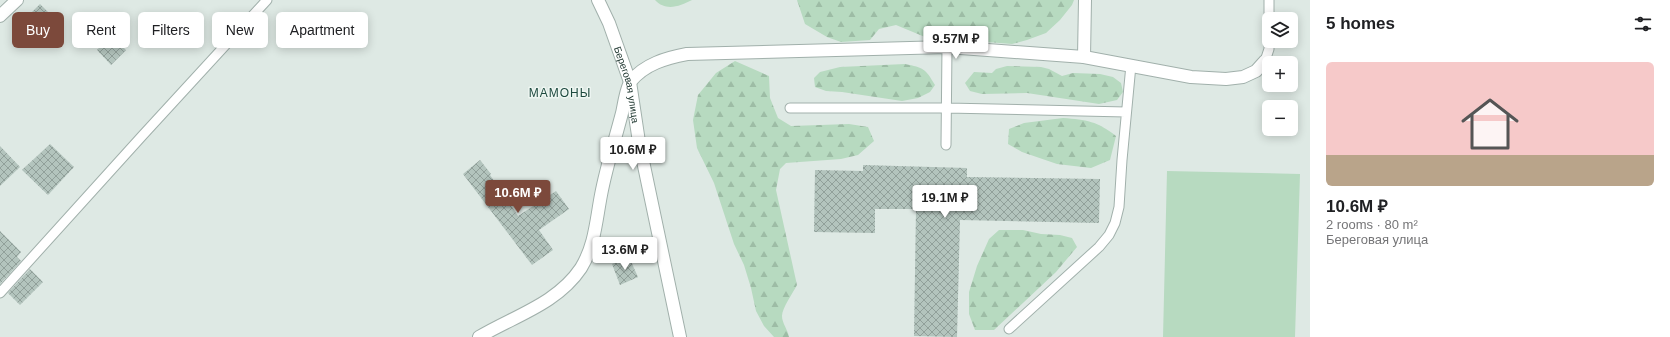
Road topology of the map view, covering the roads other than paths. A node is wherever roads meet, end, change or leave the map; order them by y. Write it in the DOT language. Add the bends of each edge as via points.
graph roads {
  1 [pos="17,0"];
  2 [pos="267,0"];
  3 [pos="598,0"];
  4 [pos="1085,0"];
  5 [pos="1269,0"];
  6 [pos="1269,12"];
  7 [pos="0,16"];
  8 [pos="947,48"];
  9 [pos="1084,58"];
  10 [pos="1262,64"];
  11 [pos="1131,65"];
  12 [pos="630,82"];
  13 [pos="790,108"];
  14 [pos="947,108"];
  15 [pos="1126,112"];
  16 [pos="946,145"];
  17 [pos="0,293"];
  18 [pos="1009,329"];
  19 [pos="479,337"];
  20 [pos="680,337"];
  1 -- 7 [label="street"];
  2 -- 17 [label="lane"];
  3 -- 12 [label="street, Береговая улица"];
  4 -- 9 [label="street"];
  5 -- 6 [label="lane"];
  8 -- 9 [label="street"];
  8 -- 12 [label="street" via="687,54 655,62"];
  8 -- 14 [label="lane"];
  9 -- 11 [label="street"];
  10 -- 11 [label="street" via="1256,71 1243,77 1226,79 1191,77"];
  11 -- 15 [label="lane"];
  12 -- 19 [label="street" via="606,171 592,245 580,268 554,296 518,318"];
  12 -- 20 [label="street, Береговая улица" via="639,142"];
  13 -- 14 [label="lane"];
  14 -- 15 [label="lane"];
  14 -- 16 [label="lane"];
  15 -- 18 [label="lane" via="1119,207 1109,235 1099,248"];
}
